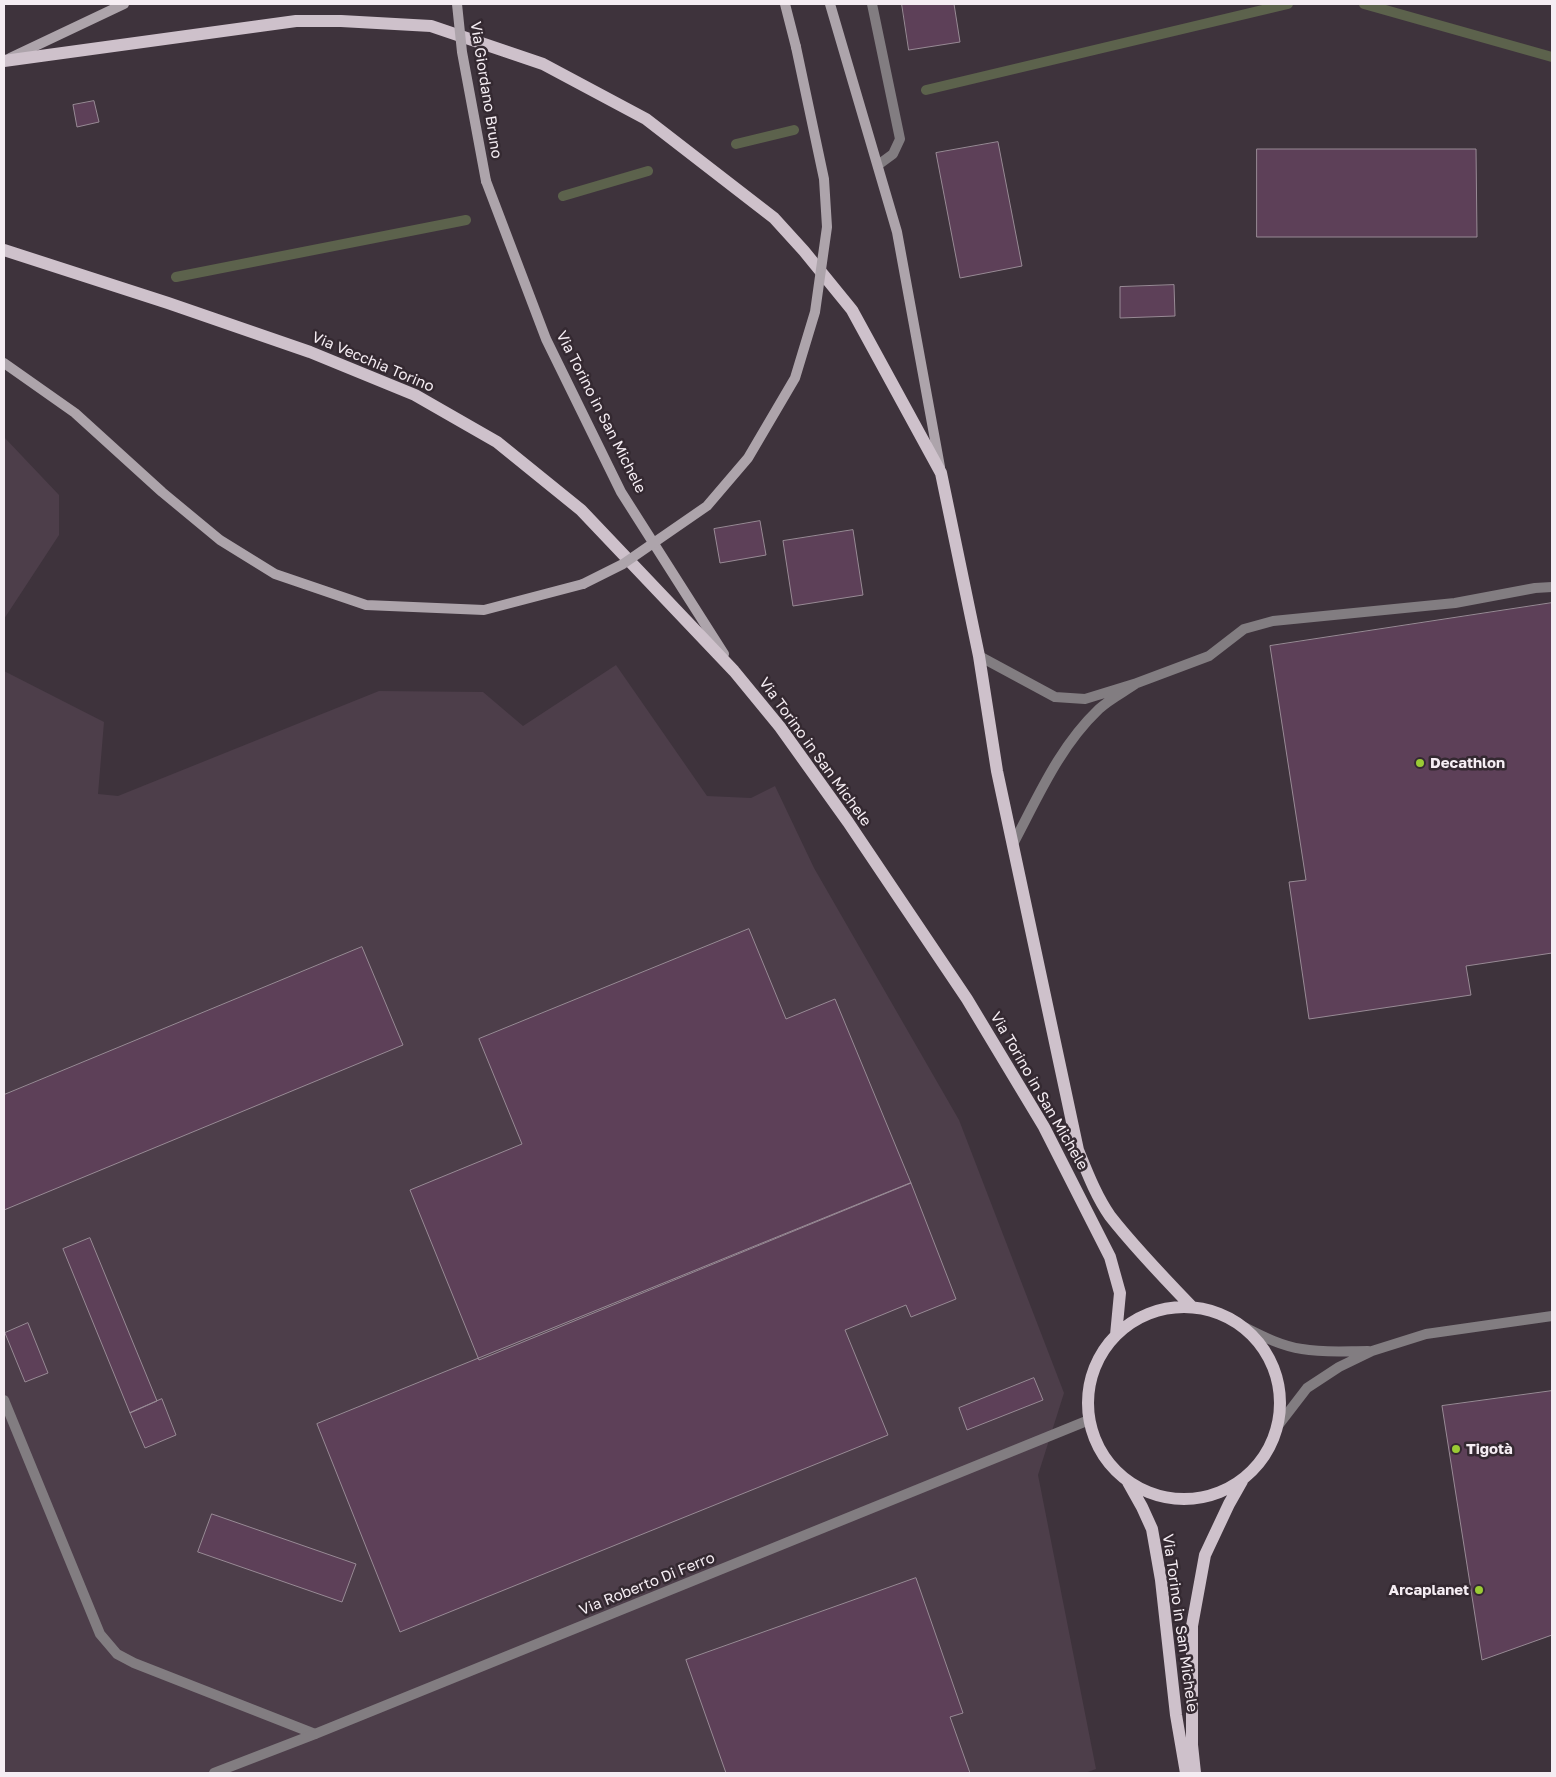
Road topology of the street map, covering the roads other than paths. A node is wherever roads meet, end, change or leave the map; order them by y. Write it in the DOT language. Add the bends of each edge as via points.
graph roads {
  1 [pos="124,4"];
  2 [pos="458,4"];
  3 [pos="785,4"];
  4 [pos="830,4"];
  5 [pos="872,4"];
  6 [pos="4,61"];
  7 [pos="878,165"];
  8 [pos="486,181"];
  9 [pos="4,250"];
  10 [pos="4,363"];
  11 [pos="941,473"];
  12 [pos="1552,587"];
  13 [pos="979,656"];
  14 [pos="734,671"];
  15 [pos="1137,683"];
  16 [pos="1013,844"];
  17 [pos="1192,1307"];
  18 [pos="1552,1316"];
  19 [pos="1240,1326"];
  20 [pos="1116,1335"];
  21 [pos="1372,1350"];
  22 [pos="4,1400"];
  23 [pos="1089,1420"];
  24 [pos="1277,1427"];
  25 [pos="1243,1479"];
  26 [pos="1128,1482"];
  27 [pos="315,1734"];
  28 [pos="214,1773"];
  29 [pos="1186,1773"];
  30 [pos="1195,1773"];
  1 -- 6 [label="main road"];
  2 -- 8 [label="main road, Via Giordano Bruno, bridge" via="462,52"];
  3 -- 10 [label="main road, bridge" via="824,179 827,227 815,312 795,378 748,458 707,506 622,564 583,584 484,610 366,605 275,574 220,540 75,413"];
  4 -- 7 [label="main road"];
  5 -- 7 [label="street" via="900,139 893,154"];
  6 -- 11 [label="main road" via="296,22 341,21 431,26 543,64 646,119 774,218 852,310"];
  7 -- 11 [label="main road, Via Torino in San Michele" via="897,232"];
  8 -- 14 [label="main road, Via Torino in San Michele" via="546,339 621,492"];
  9 -- 14 [label="main road, Via Vecchia Torino" via="310,352 415,395 497,442 581,510"];
  11 -- 13 [label="main road, Via Torino in San Michele"];
  12 -- 15 [label="street" via="1455,603 1273,621 1244,629 1209,656"];
  13 -- 15 [label="street" via="1055,697 1085,699"];
  13 -- 16 [label="main road, Via Torino in San Michele" via="997,771"];
  14 -- 20 [label="main road, Via Torino in San Michele" via="780,727 854,830 967,999 1044,1127 1110,1257 1120,1293"];
  15 -- 16 [label="street" via="1100,708 1074,735"];
  16 -- 17 [label="main road, Via Torino in San Michele" via="1078,1150 1110,1214"];
  17 -- 19 [label="main road, Via Torino in San Michele" via="1218,1313"];
  17 -- 20 [label="main road, Via Torino in San Michele" via="1165,1309 1138,1318"];
  18 -- 21 [label="street" via="1426,1334"];
  19 -- 21 [label="street" via="1301,1349 1335,1352"];
  19 -- 24 [label="main road, Via Torino in San Michele" via="1261,1345 1274,1371 1280,1399"];
  20 -- 23 [label="main road, Via Torino in San Michele" via="1092,1374"];
  21 -- 24 [label="street" via="1306,1388"];
  22 -- 27 [label="street" via="100,1634 117,1654"];
  23 -- 26 [label="main road, Via Torino in San Michele" via="1097,1444 1110,1465"];
  23 -- 27 [label="street, Via Roberto Di Ferro"];
  24 -- 25 [label="main road, Via Torino in San Michele" via="1264,1456"];
  25 -- 26 [label="main road, Via Torino in San Michele" via="1216,1494 1186,1500 1156,1495"];
  25 -- 30 [label="main road, Via Torino in San Michele" via="1205,1555 1192,1626"];
  26 -- 29 [label="main road, Via Torino in San Michele" via="1152,1529"];
  27 -- 28 [label="street, Via Roberto Di Ferro"];
}
